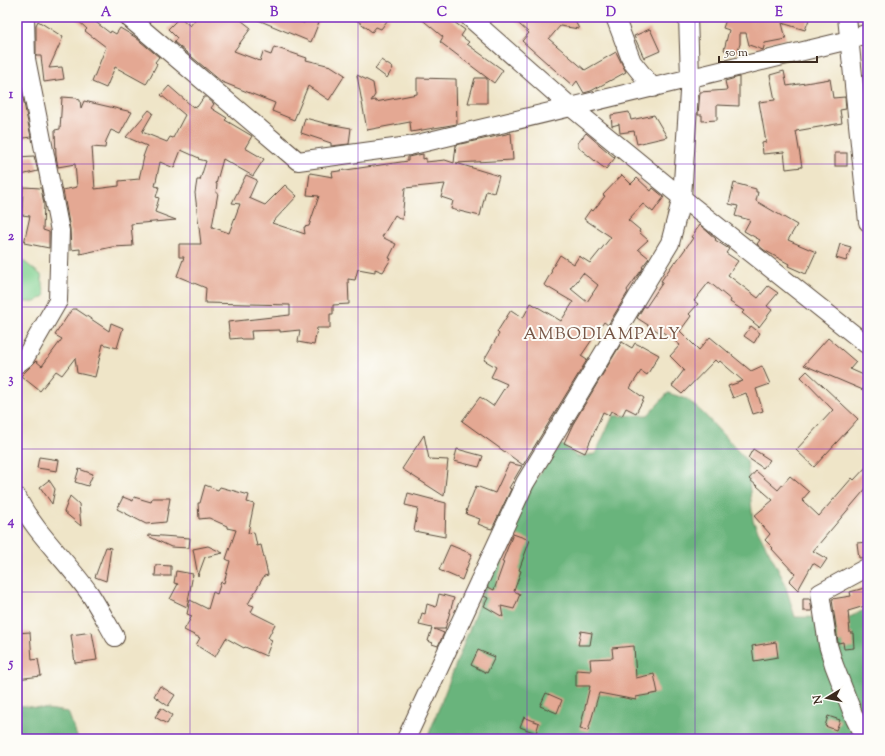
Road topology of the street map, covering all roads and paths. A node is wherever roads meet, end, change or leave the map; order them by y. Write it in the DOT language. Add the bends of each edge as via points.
graph roads {
  1 [pos="25,17"];
  2 [pos="128,17"];
  3 [pos="468,17"];
  4 [pos="614,17"];
  5 [pos="688,17"];
  6 [pos="847,17"];
  7 [pos="868,33"];
  8 [pos="849,40"];
  9 [pos="690,77"];
  10 [pos="653,88"];
  11 [pos="571,106"];
  12 [pos="682,197"];
  13 [pos="868,222"];
  14 [pos="867,345"];
  15 [pos="17,364"];
  16 [pos="17,496"];
  17 [pos="868,567"];
  18 [pos="115,636"];
  19 [pos="406,739"];
  20 [pos="865,739"];
  1 -- 15 [label="street" via="26,59 60,231 59,286 58,302 24,358"];
  2 -- 11 [label="street" via="298,161 409,146"];
  3 -- 11 [label="street"];
  4 -- 10 [label="street" via="632,62"];
  5 -- 9 [label="street"];
  6 -- 8 [label="street"];
  7 -- 8 [label="street"];
  8 -- 9 [label="street"];
  8 -- 13 [label="street"];
  9 -- 10 [label="street"];
  9 -- 12 [label="street"];
  10 -- 11 [label="street"];
  11 -- 12 [label="street"];
  12 -- 14 [label="street"];
  12 -- 19 [label="street" via="670,243 526,483"];
  16 -- 18 [label="street" via="51,546 90,594"];
  17 -- 20 [label="street" via="820,593 830,652"];
}
